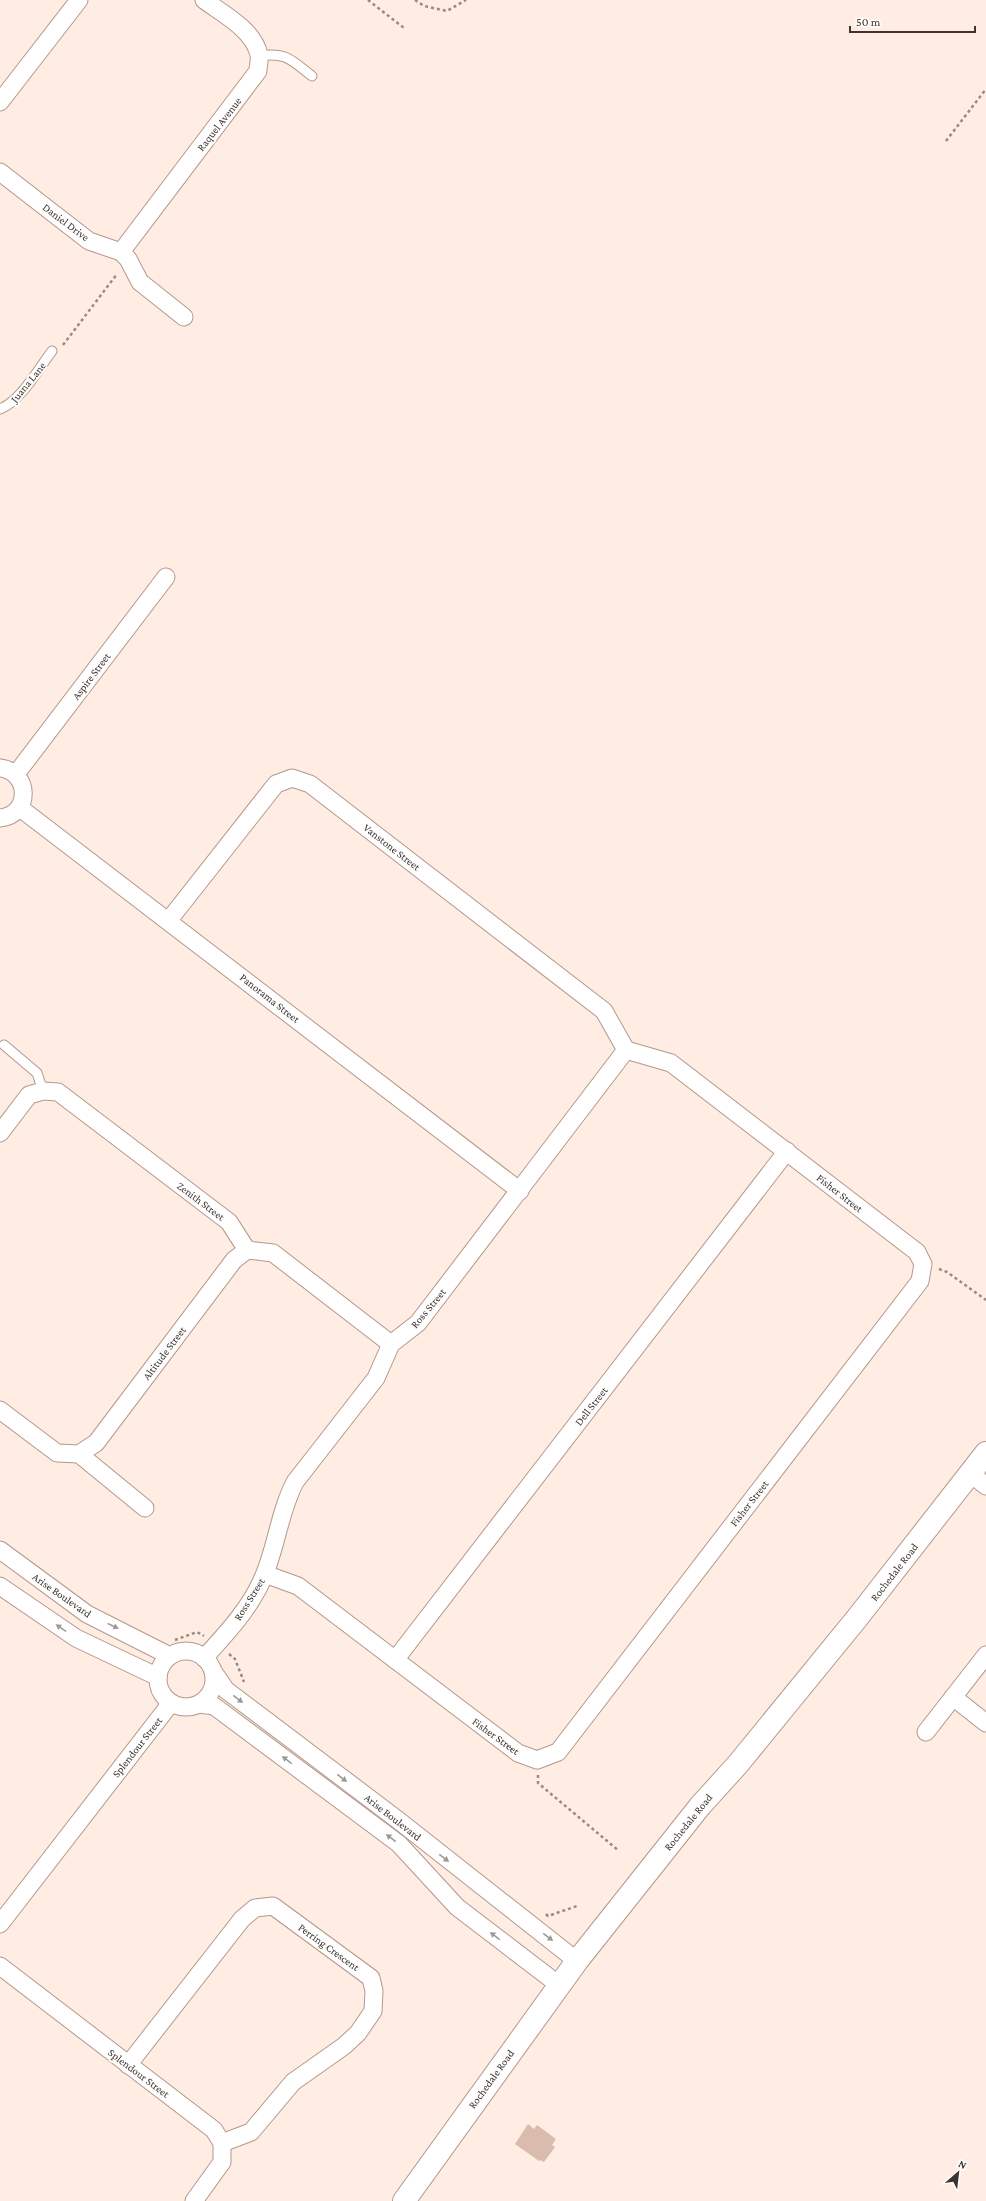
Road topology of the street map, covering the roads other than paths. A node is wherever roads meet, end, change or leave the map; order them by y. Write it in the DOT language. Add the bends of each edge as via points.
graph roads {
  1 [pos="79,0"];
  2 [pos="204,0"];
  3 [pos="259,56"];
  4 [pos="312,76"];
  5 [pos="0,102"];
  6 [pos="0,172"];
  7 [pos="124,255"];
  8 [pos="184,317"];
  9 [pos="52,351"];
  10 [pos="0,409"];
  11 [pos="166,577"];
  12 [pos="8,771"];
  13 [pos="20,808"];
  14 [pos="0,818"];
  15 [pos="169,920"];
  16 [pos="4,1045"];
  17 [pos="626,1050"];
  18 [pos="43,1091"];
  19 [pos="0,1133"];
  20 [pos="787,1151"];
  21 [pos="520,1191"];
  22 [pos="247,1250"];
  23 [pos="391,1344"];
  24 [pos="0,1410"];
  25 [pos="986,1453"];
  26 [pos="79,1454"];
  27 [pos="978,1480"];
  28 [pos="145,1508"];
  29 [pos="0,1550"];
  30 [pos="265,1574"];
  31 [pos="0,1586"];
  32 [pos="986,1655"];
  33 [pos="170,1656"];
  34 [pos="395,1660"];
  35 [pos="208,1664"];
  36 [pos="158,1676"];
  37 [pos="953,1697"];
  38 [pos="171,1703"];
  39 [pos="200,1704"];
  40 [pos="986,1722"];
  41 [pos="926,1732"];
  42 [pos="0,1924"];
  43 [pos="577,1961"];
  44 [pos="0,1966"];
  45 [pos="560,1985"];
  46 [pos="128,2065"];
  47 [pos="222,2144"];
  48 [pos="194,2201"];
  49 [pos="404,2201"];
  1 -- 5 [label="street"];
  2 -- 3 [label="street" via="241,28 253,41"];
  3 -- 4 [label="lane" via="276,54 289,59"];
  3 -- 7 [label="street, Raquel Avenue" via="258,71 249,86"];
  6 -- 7 [label="street, Daniel Drive" via="89,241"];
  7 -- 8 [label="street" via="140,282"];
  9 -- 10 [label="lane, Juana Lane" via="10,405"];
  11 -- 12 [label="street, Aspire Street"];
  12 -- 13 [label="street" via="21,782 24,790 24,800"];
  13 -- 14 [label="street" via="10,816"];
  13 -- 15 [label="street, Panorama Street"];
  15 -- 17 [label="street, Vanstone Street" via="276,784 292,778 310,784 604,1011"];
  15 -- 21 [label="street, Panorama Street"];
  16 -- 18 [label="lane" via="37,1073"];
  17 -- 20 [label="street, Fisher Street" via="671,1063"];
  17 -- 21 [label="street, Ross Street"];
  18 -- 19 [label="street" via="29,1095"];
  18 -- 22 [label="street, Zenith Street" via="58,1092 228,1222"];
  20 -- 34 [label="street, Dell Street"];
  20 -- 34 [label="street, Fisher Street" via="918,1252 923,1264 920,1281 558,1752 537,1760 518,1753"];
  21 -- 23 [label="street, Ross Street" via="418,1323"];
  22 -- 23 [label="street" via="273,1253"];
  22 -- 26 [label="street, Altitude Street" via="234,1260 96,1442"];
  23 -- 30 [label="street, Ross Street" via="376,1378 295,1482 287,1498"];
  24 -- 26 [label="street" via="57,1453"];
  25 -- 27 [label="main road, Rochedale Road"];
  26 -- 28 [label="street"];
  27 -- 43 [label="main road, Rochedale Road" via="858,1617 738,1764 700,1806"];
  29 -- 33 [label="street, Arise Boulevard, one-way" via="87,1614"];
  30 -- 34 [label="street, Fisher Street" via="298,1586"];
  30 -- 35 [label="street, Ross Street" via="256,1592"];
  36 -- 31 [label="street, one-way" via="76,1638"];
  32 -- 37 [label="street"];
  33 -- 35 [label="street" via="188,1651 196,1653"];
  33 -- 36 [label="street" via="162,1665"];
  35 -- 39 [label="street" via="214,1680 212,1690"];
  35 -- 43 [label="street, Arise Boulevard, one-way" via="226,1690 398,1820"];
  36 -- 38 [label="street" via="161,1692"];
  37 -- 40 [label="street"];
  37 -- 41 [label="street"];
  38 -- 39 [label="street" via="185,1707"];
  38 -- 42 [label="street, Splendour Street"];
  45 -- 39 [label="street, Arise Boulevard, one-way" via="457,1908 399,1844 214,1706"];
  43 -- 45 [label="main road, Rochedale Road"];
  44 -- 46 [label="street, Splendour Street"];
  45 -- 49 [label="main road, Rochedale Road"];
  46 -- 47 [label="street, Splendour Street" via="214,2130"];
  46 -- 47 [label="street, Perring Crescent" via="242,1919 255,1908 273,1906 371,1978 374,1991 373,2011 358,2033 293,2082 251,2132"];
  47 -- 48 [label="street" via="222,2162"];
}
